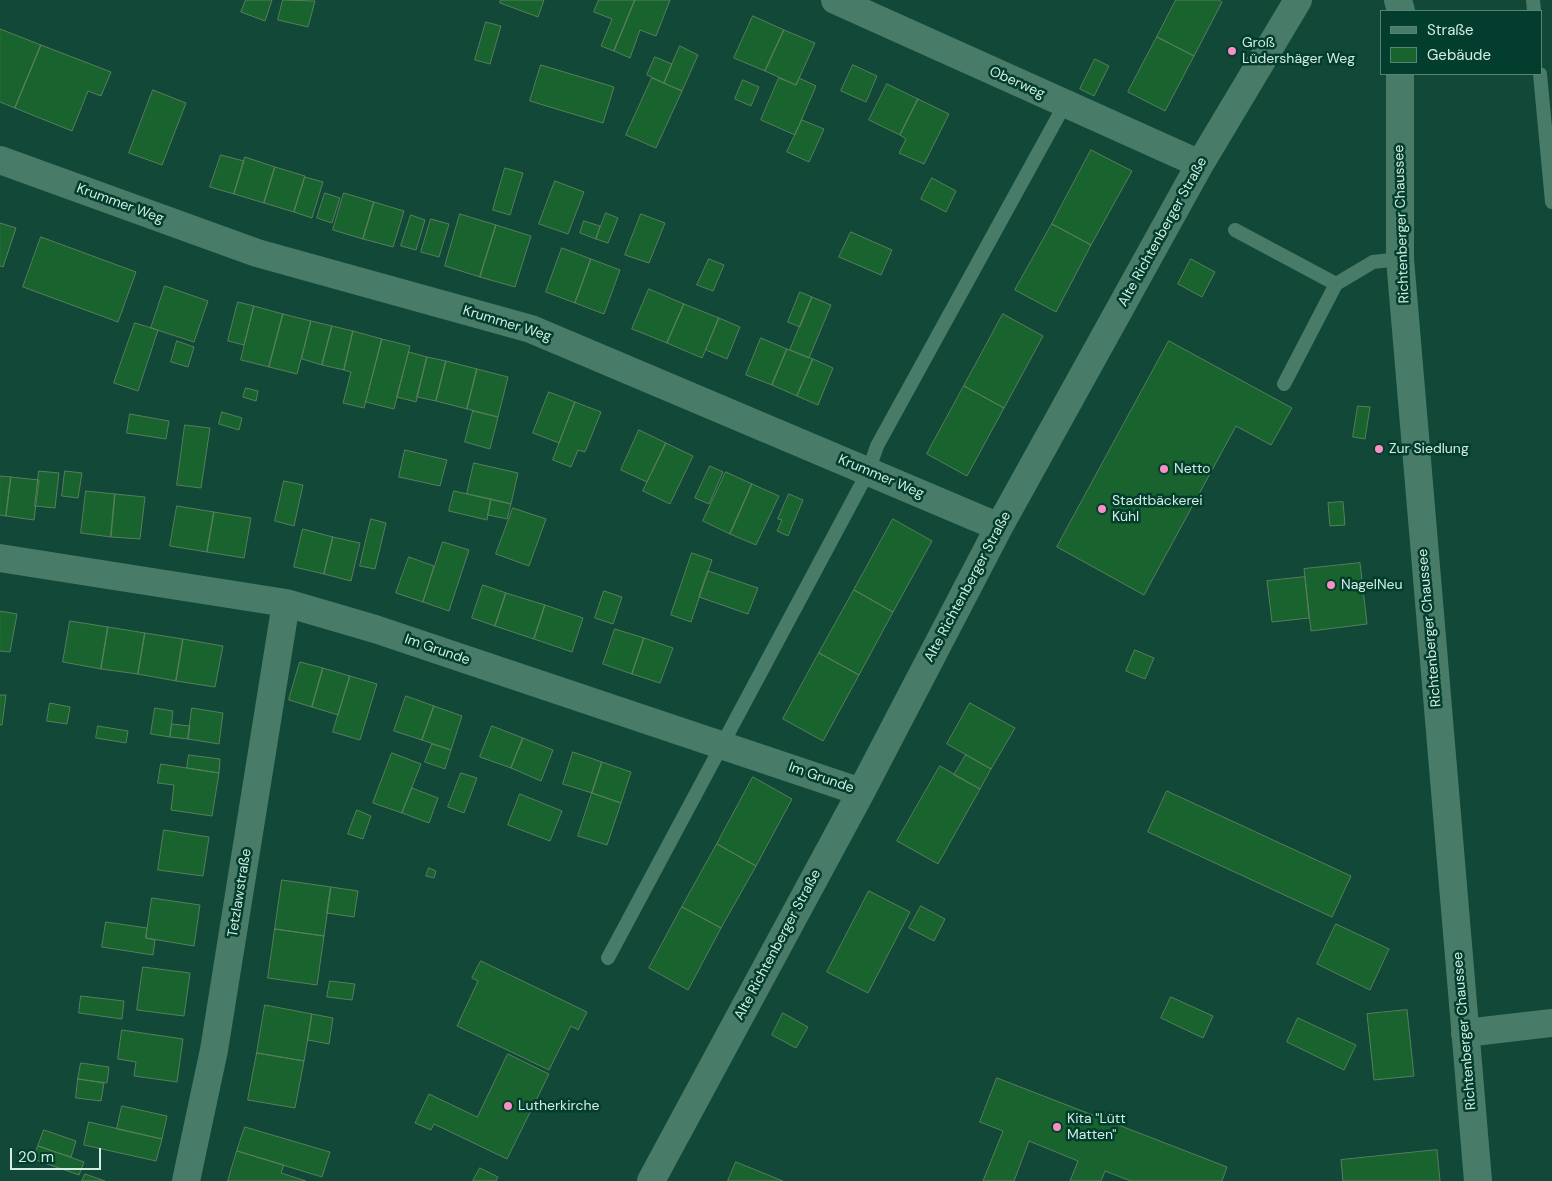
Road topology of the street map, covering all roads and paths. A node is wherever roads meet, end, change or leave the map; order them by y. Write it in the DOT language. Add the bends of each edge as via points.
graph roads {
  1 [pos="835,0"];
  2 [pos="1298,0"];
  3 [pos="1400,75"];
  4 [pos="1540,75"];
  5 [pos="1065,104"];
  6 [pos="0,160"];
  7 [pos="1200,164"];
  8 [pos="1552,202"];
  9 [pos="1235,230"];
  10 [pos="1400,259"];
  11 [pos="1336,284"];
  12 [pos="1284,384"];
  13 [pos="868,472"];
  14 [pos="999,528"];
  15 [pos="0,558"];
  16 [pos="286,603"];
  17 [pos="722,745"];
  18 [pos="861,792"];
  19 [pos="608,958"];
  20 [pos="1552,1023"];
  21 [pos="1465,1032"];
  22 [pos="186,1181"];
  23 [pos="651,1181"];
  24 [pos="1478,1181"];
  1 -- 5 [label="street, Oberweg"];
  2 -- 7 [label="street, Alte Richtenberger Straße"];
  3 -- 10 [label="street, Richtenberger Chaussee"];
  4 -- 8 [label="lane"];
  5 -- 7 [label="street, Oberweg"];
  5 -- 13 [label="lane" via="878,446"];
  6 -- 13 [label="street, Krummer Weg" via="257,253 531,329"];
  7 -- 14 [label="street, Alte Richtenberger Straße"];
  9 -- 11 [label="lane"];
  10 -- 11 [label="lane" via="1373,262"];
  10 -- 21 [label="street, Richtenberger Chaussee"];
  11 -- 12 [label="lane"];
  13 -- 14 [label="street, Krummer Weg"];
  13 -- 17 [label="lane"];
  14 -- 18 [label="street, Alte Richtenberger Straße"];
  15 -- 16 [label="street, Im Grunde"];
  16 -- 17 [label="street, Im Grunde" via="375,629"];
  16 -- 22 [label="street, Tetzlawstraße" via="214,1050"];
  17 -- 18 [label="street, Im Grunde"];
  17 -- 19 [label="lane"];
  18 -- 23 [label="street, Alte Richtenberger Straße"];
  20 -- 21 [label="street"];
  21 -- 24 [label="street, Richtenberger Chaussee"];
}
